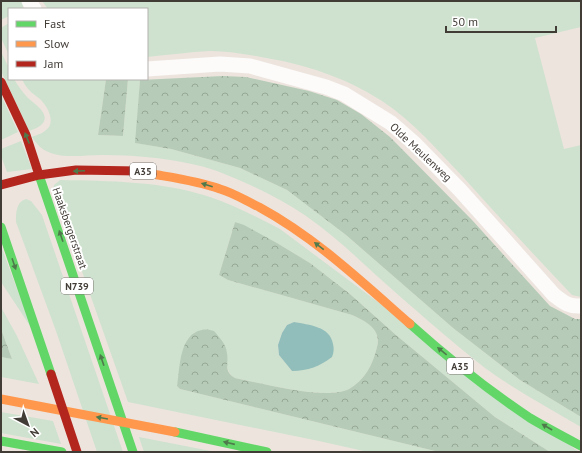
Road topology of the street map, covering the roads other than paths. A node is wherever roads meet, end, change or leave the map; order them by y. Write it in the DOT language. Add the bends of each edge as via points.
graph roads {
  1 [pos="148,69"];
  2 [pos="1,82"];
  3 [pos="39,175"];
  4 [pos="1,185"];
  5 [pos="1,227"];
  6 [pos="581,306"];
  7 [pos="1,399"];
  8 [pos="1,442"];
  9 [pos="581,446"];
  10 [pos="62,452"];
  11 [pos="77,452"];
  12 [pos="133,452"];
  13 [pos="267,452"];
  1 -- 6 [label="street, Olde Meulenweg" via="220,64 250,66 319,84 344,94 391,123 415,144 554,295 566,304"];
  3 -- 2 [label="main road, Haaksbergerstraat / N739, one-way" via="26,135"];
  3 -- 4 [label="main road, A35"];
  9 -- 3 [label="main road, A35, one-way" via="531,418 480,382 316,243 243,199 195,182 139,171 76,170"];
  12 -- 3 [label="main road, Haaksbergerstraat / N739, one-way"];
  5 -- 11 [label="main road, one-way"];
  13 -- 7 [label="main road, one-way" via="168,430"];
  8 -- 10 [label="main road"];
}
